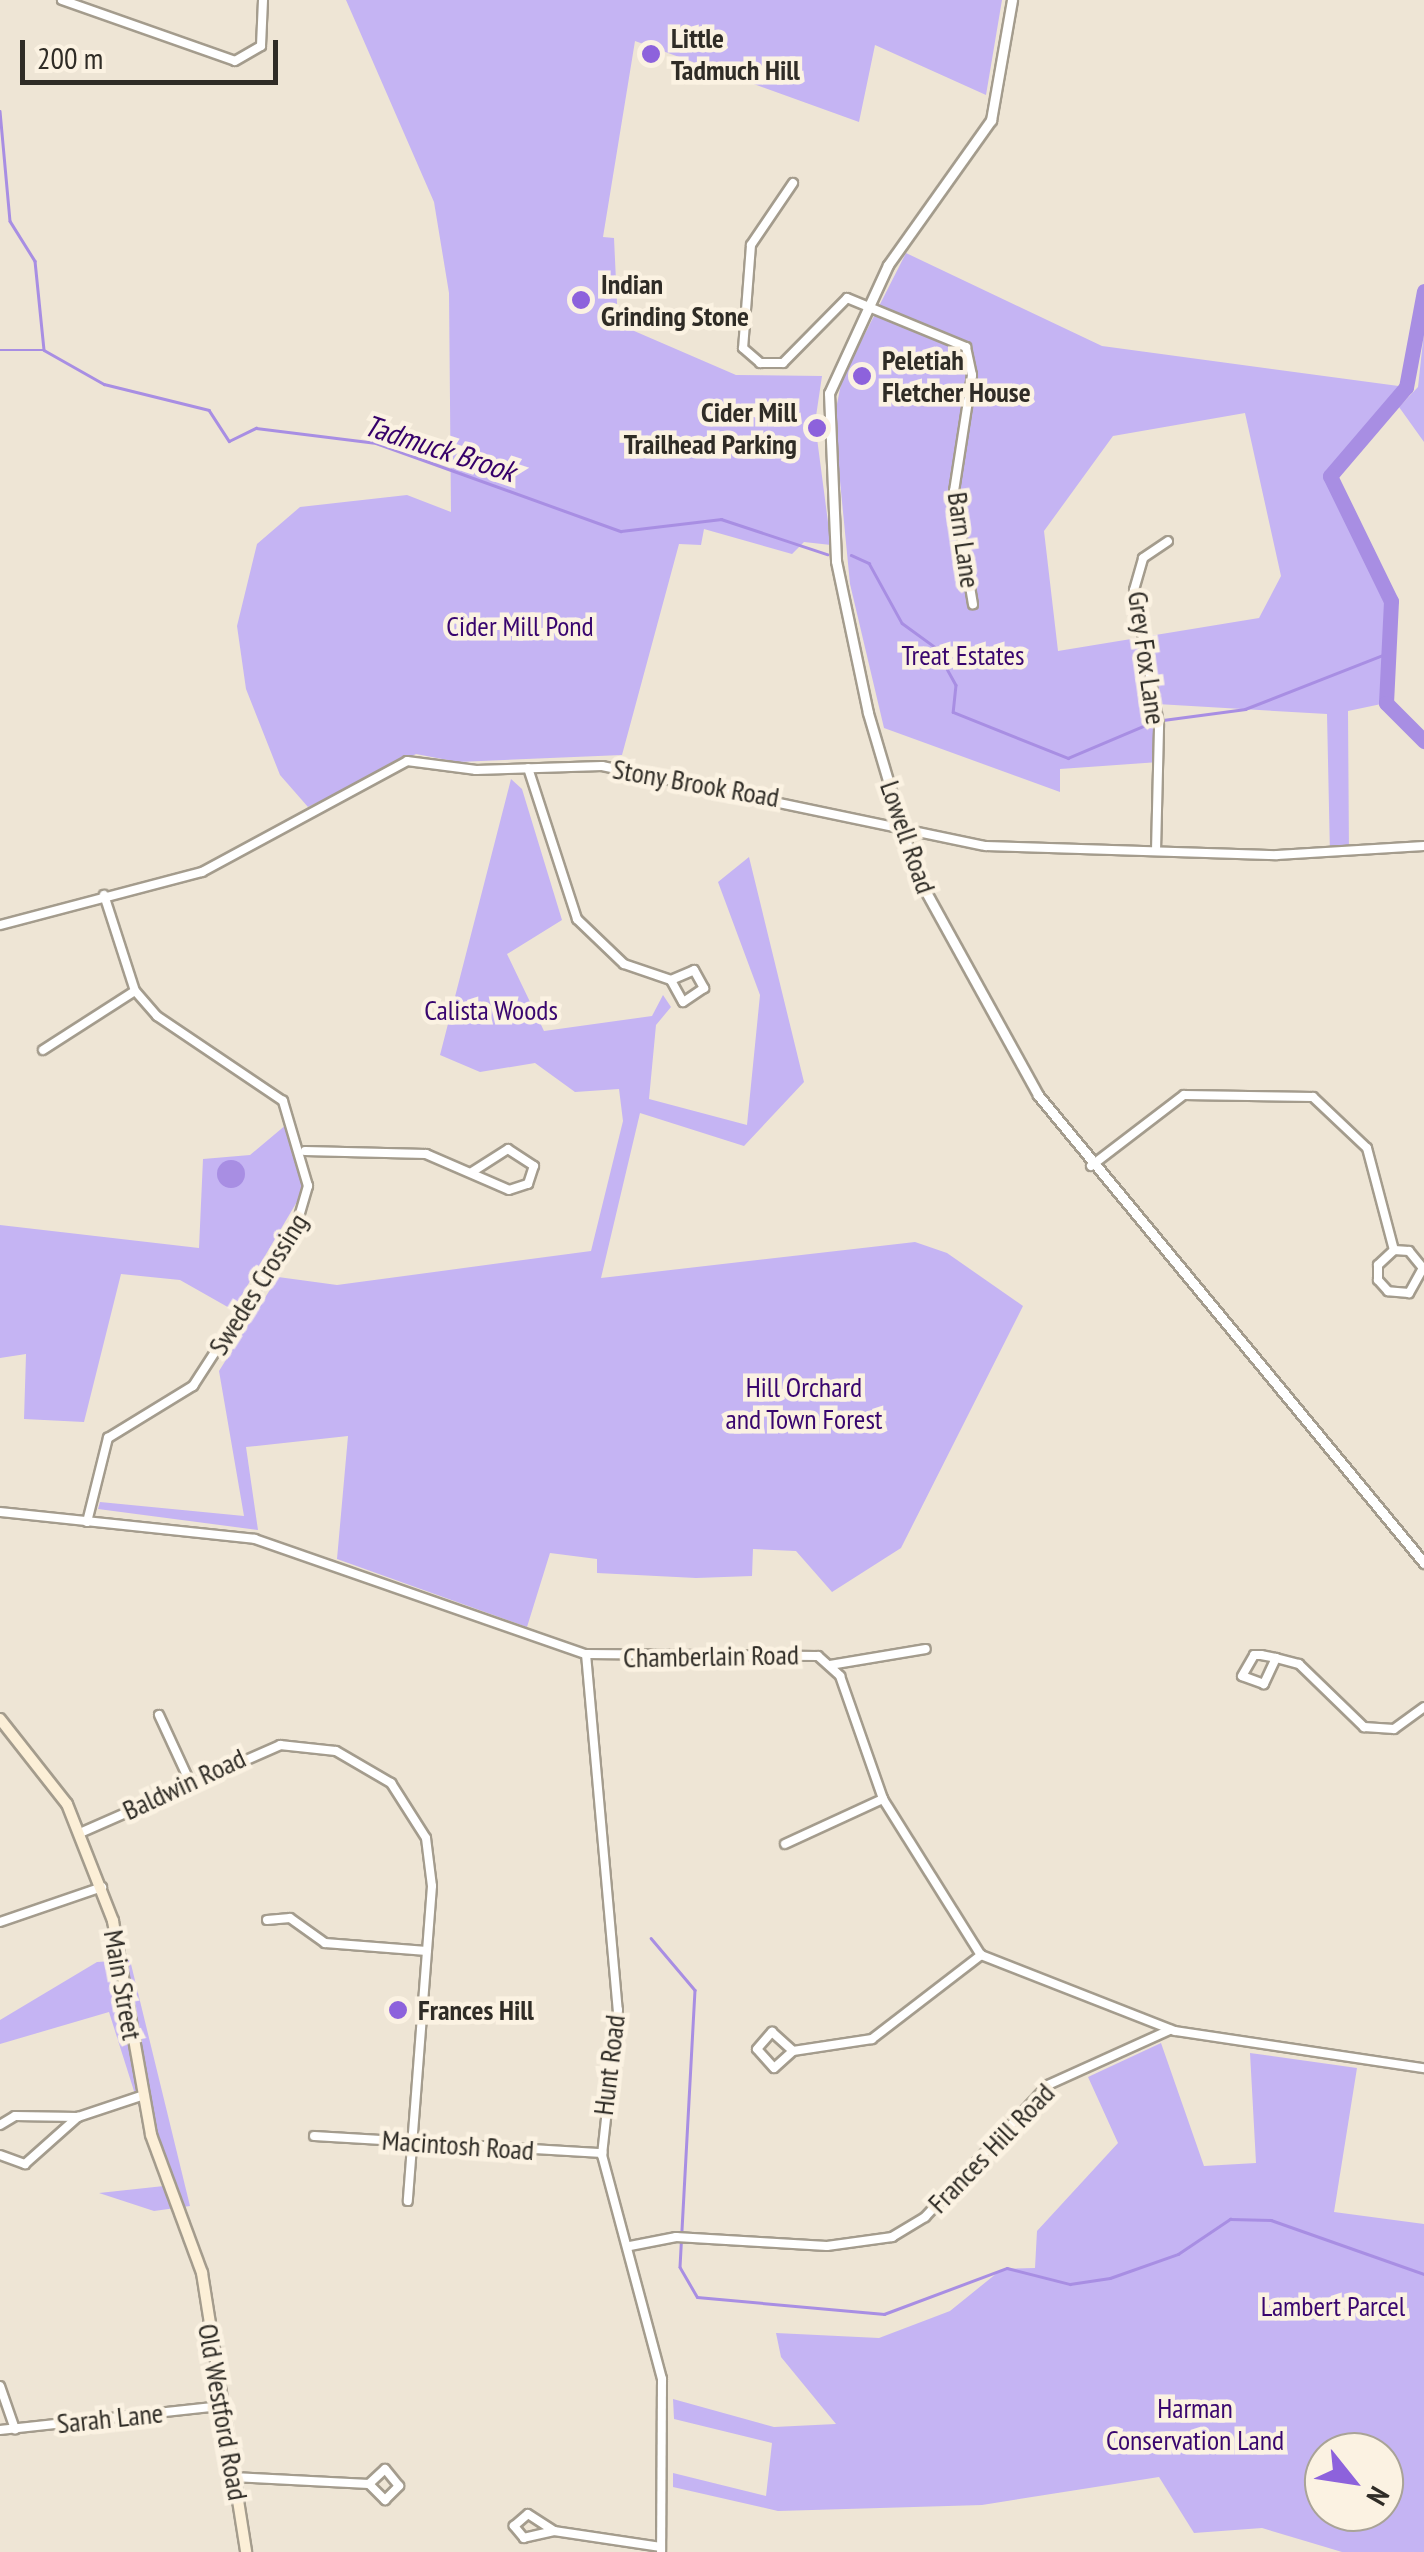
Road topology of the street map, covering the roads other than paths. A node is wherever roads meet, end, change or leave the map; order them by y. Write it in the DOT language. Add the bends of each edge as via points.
graph roads {
  1 [pos="62,0"];
  2 [pos="263,0"];
  3 [pos="1012,0"];
  4 [pos="793,183"];
  5 [pos="866,302"];
  6 [pos="1168,540"];
  7 [pos="973,604"];
  8 [pos="528,768"];
  9 [pos="901,828"];
  10 [pos="1424,846"];
  11 [pos="1156,851"];
  12 [pos="104,895"];
  13 [pos="0,925"];
  14 [pos="672,980"];
  15 [pos="135,991"];
  16 [pos="43,1050"];
  17 [pos="305,1151"];
  18 [pos="1090,1166"];
  19 [pos="472,1172"];
  20 [pos="1394,1250"];
  21 [pos="0,1512"];
  22 [pos="88,1522"];
  23 [pos="1424,1564"];
  24 [pos="926,1649"];
  25 [pos="586,1654"];
  26 [pos="1276,1658"];
  27 [pos="830,1665"];
  28 [pos="1424,1707"];
  29 [pos="159,1714"];
  30 [pos="3,1728"];
  31 [pos="189,1780"];
  32 [pos="883,1799"];
  33 [pos="80,1832"];
  34 [pos="785,1844"];
  35 [pos="102,1887"];
  36 [pos="267,1920"];
  37 [pos="0,1922"];
  38 [pos="427,1951"];
  39 [pos="981,1955"];
  40 [pos="1170,2030"];
  41 [pos="793,2050"];
  42 [pos="1424,2068"];
  43 [pos="144,2095"];
  44 [pos="78,2116"];
  45 [pos="0,2125"];
  46 [pos="314,2136"];
  47 [pos="413,2140"];
  48 [pos="602,2154"];
  49 [pos="0,2155"];
  50 [pos="408,2201"];
  51 [pos="630,2246"];
  52 [pos="202,2272"];
  53 [pos="0,2386"];
  54 [pos="220,2406"];
  55 [pos="15,2429"];
  56 [pos="0,2430"];
  57 [pos="233,2478"];
  58 [pos="369,2484"];
  59 [pos="554,2531"];
  60 [pos="661,2549"];
  61 [pos="246,2552"];
  1 -- 2 [label="street" via="235,61 261,46"];
  3 -- 5 [label="street, Lowell Road" via="998,102 981,141"];
  4 -- 5 [label="street" via="752,245 746,352 764,365 783,363 833,303"];
  5 -- 7 [label="street, Barn Lane" via="970,354 954,491"];
  5 -- 9 [label="street, Lowell Road" via="829,393 827,452 840,584"];
  6 -- 11 [label="street, Grey Fox Lane" via="1147,552 1134,584 1158,762"];
  8 -- 9 [label="street, Stony Brook Road" via="663,775"];
  8 -- 12 [label="street, Stony Brook Road" via="393,765 202,872"];
  8 -- 14 [label="street" via="576,919 608,954"];
  9 -- 11 [label="street, Stony Brook Road" via="986,846"];
  9 -- 18 [label="street, Lowell Road" via="929,900 1006,1038"];
  10 -- 11 [label="street, Stony Brook Road" via="1360,854"];
  12 -- 13 [label="street, Stony Brook Road"];
  12 -- 15 [label="street, Swedes Crossing"];
  14 -- 14 [label="street" via="689,968 704,988 683,1002"];
  15 -- 16 [label="street"];
  15 -- 17 [label="street, Swedes Crossing" via="156,1016 283,1101"];
  17 -- 19 [label="street" via="414,1152"];
  17 -- 22 [label="street, Swedes Crossing" via="307,1207 270,1273 193,1386 108,1438"];
  18 -- 20 [label="street" via="1184,1095 1313,1097 1367,1148"];
  18 -- 23 [label="street, Lowell Road"];
  19 -- 19 [label="street" via="516,1190 534,1166 508,1149"];
  20 -- 20 [label="street" via="1409,1250 1423,1268 1420,1283 1402,1295 1388,1292 1377,1272"];
  21 -- 22 [label="street, Chamberlain Road"];
  22 -- 25 [label="street, Chamberlain Road" via="254,1539"];
  24 -- 27 [label="street"];
  25 -- 27 [label="street, Chamberlain Road" via="787,1650"];
  25 -- 48 [label="street, Hunt Road" via="617,1991"];
  26 -- 26 [label="street" via="1250,1656 1242,1676 1264,1684"];
  26 -- 28 [label="street" via="1314,1673 1364,1728 1394,1729"];
  27 -- 32 [label="street, Chamberlain Road"];
  29 -- 31 [label="street"];
  30 -- 33 [label="main road, Main Street" via="44,1766"];
  31 -- 33 [label="street, Baldwin Road"];
  31 -- 38 [label="street, Baldwin Road" via="280,1745 336,1751 373,1769 407,1802 426,1838"];
  32 -- 34 [label="street"];
  32 -- 39 [label="street, Chamberlain Road"];
  33 -- 35 [label="main road, Main Street"];
  35 -- 37 [label="street"];
  35 -- 43 [label="main road, Main Street"];
  36 -- 38 [label="street" via="290,1918 317,1941"];
  38 -- 47 [label="street, Baldwin Road"];
  39 -- 40 [label="street"];
  39 -- 41 [label="street" via="884,2034"];
  40 -- 42 [label="street"];
  40 -- 51 [label="street, Frances Hill Road" via="1048,2085 925,2217 892,2237 828,2246 676,2236"];
  41 -- 41 [label="street" via="772,2032 757,2052 774,2068"];
  43 -- 44 [label="street"];
  43 -- 52 [label="main road, Main Street"];
  44 -- 45 [label="street" via="14,2116"];
  44 -- 49 [label="street" via="33,2160"];
  46 -- 47 [label="street, Macintosh Road"];
  47 -- 48 [label="street, Macintosh Road"];
  47 -- 50 [label="street, Baldwin Road"];
  48 -- 51 [label="street, Hunt Road"];
  51 -- 60 [label="street, Hunt Road" via="664,2410"];
  52 -- 54 [label="main road, Old Westford Road"];
  53 -- 55 [label="street"];
  54 -- 55 [label="street, Sarah Lane"];
  54 -- 57 [label="main road, Old Westford Road"];
  55 -- 56 [label="street, Sarah Lane"];
  57 -- 58 [label="street"];
  57 -- 61 [label="main road, Old Westford Road"];
  58 -- 58 [label="street" via="385,2500 399,2486 385,2470"];
  59 -- 59 [label="street" via="528,2514 514,2526 524,2538"];
  59 -- 60 [label="street"];
}
